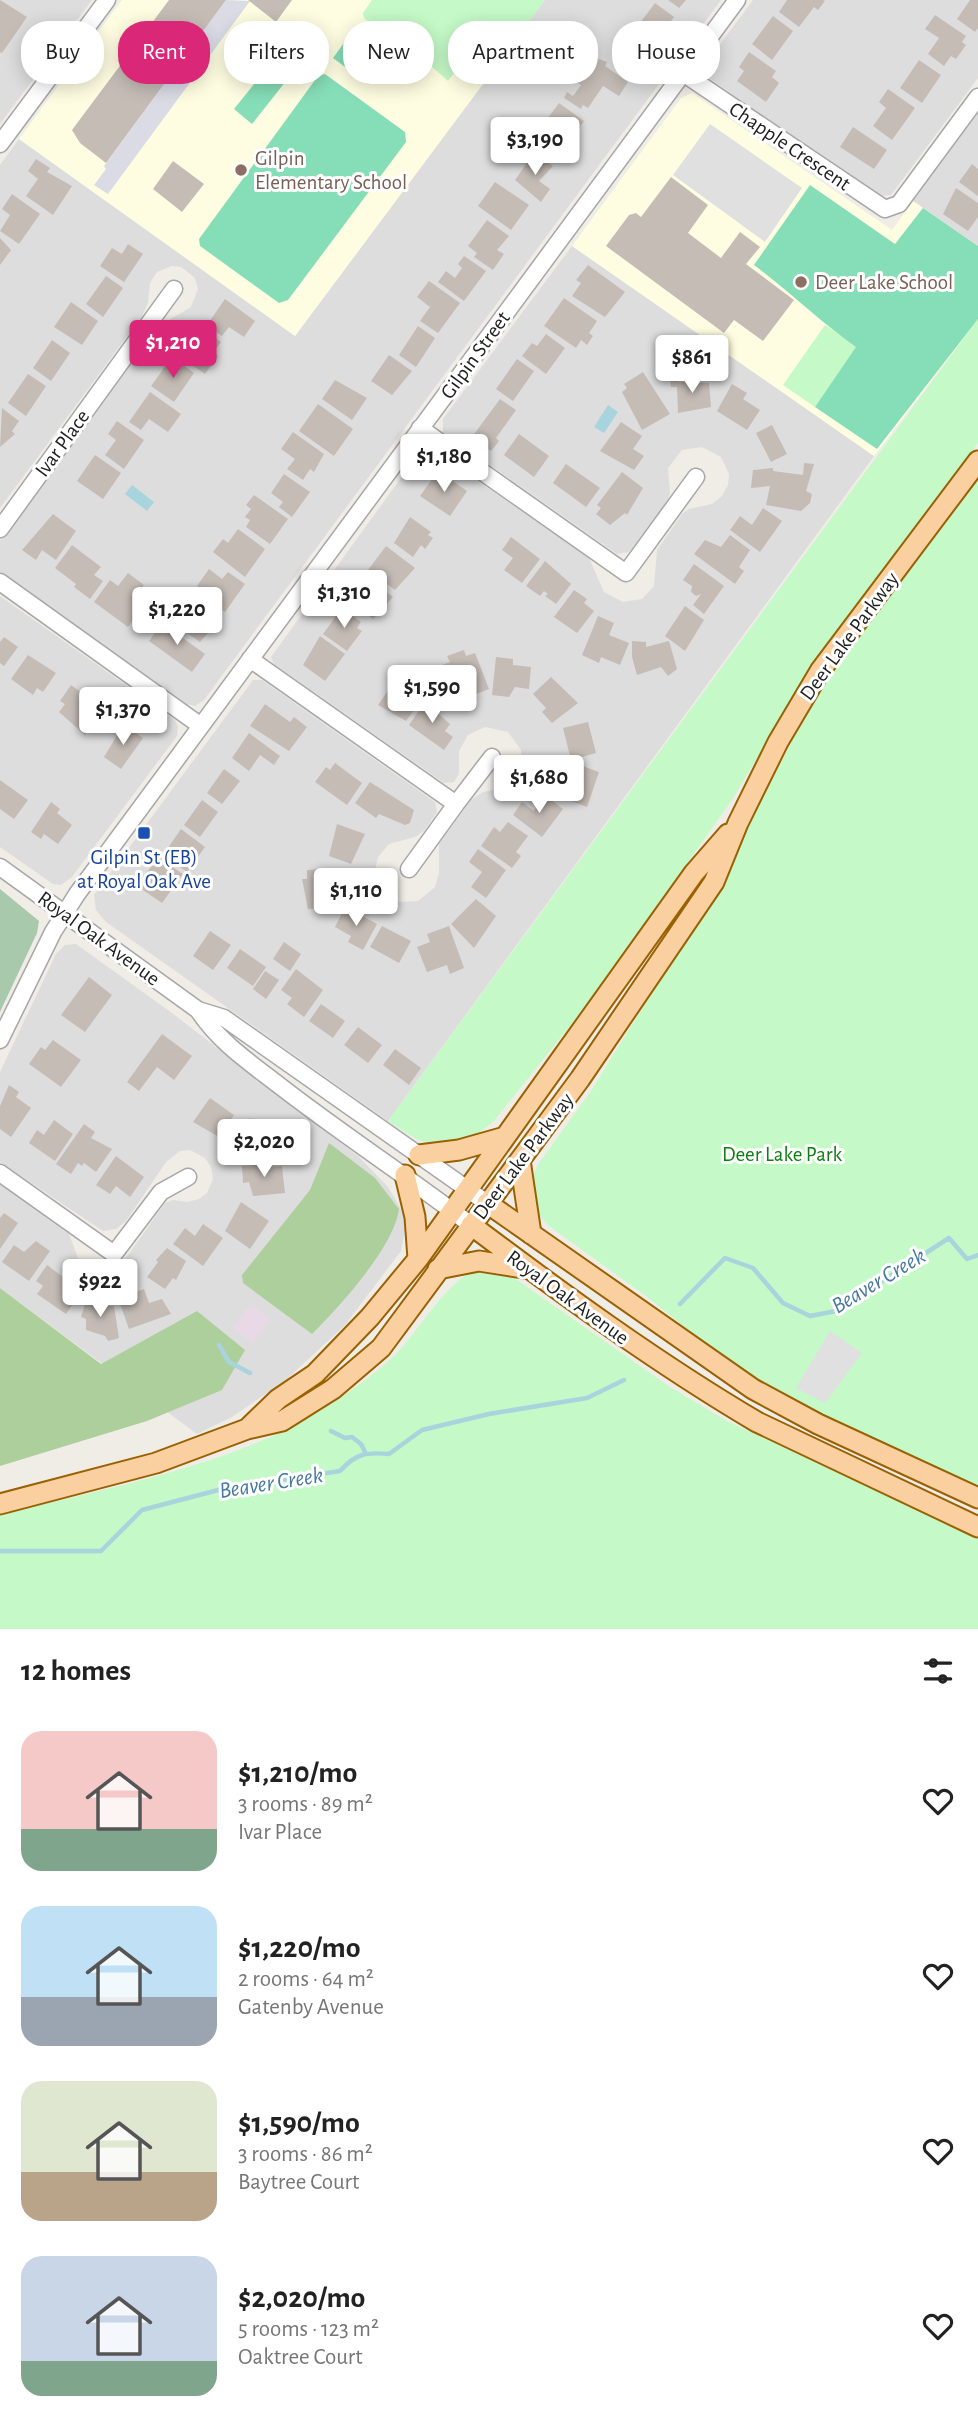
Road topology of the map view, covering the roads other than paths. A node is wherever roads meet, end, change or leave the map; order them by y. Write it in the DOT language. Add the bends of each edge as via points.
graph roads {
  1 [pos="107,0"];
  2 [pos="737,0"];
  3 [pos="720,23"];
  4 [pos="675,84"];
  5 [pos="699,84"];
  6 [pos="978,97"];
  7 [pos="0,144"];
  8 [pos="174,289"];
  9 [pos="420,428"];
  10 [pos="978,461"];
  11 [pos="696,477"];
  12 [pos="0,529"];
  13 [pos="0,582"];
  14 [pos="250,659"];
  15 [pos="201,726"];
  16 [pos="492,757"];
  17 [pos="456,804"];
  18 [pos="738,823"];
  19 [pos="0,867"];
  20 [pos="409,869"];
  21 [pos="64,914"];
  22 [pos="198,1010"];
  23 [pos="0,1040"];
  24 [pos="505,1136"];
  25 [pos="419,1155"];
  26 [pos="520,1160"];
  27 [pos="0,1174"];
  28 [pos="405,1175"];
  29 [pos="188,1177"];
  30 [pos="467,1189"];
  31 [pos="487,1203"];
  32 [pos="452,1211"];
  33 [pos="471,1225"];
  34 [pos="531,1234"];
  35 [pos="418,1259"];
  36 [pos="527,1268"];
  37 [pos="438,1269"];
  38 [pos="247,1429"];
  39 [pos="978,1498"];
  40 [pos="0,1504"];
  41 [pos="978,1527"];
  1 -- 7 [label="street"];
  2 -- 3 [label="street, Gilpin Street"];
  4 -- 9 [label="street, Gilpin Street"];
  5 -- 6 [label="street, Chapple Crescent" via="879,207 890,209 899,204"];
  8 -- 12 [label="street, Ivar Place"];
  9 -- 11 [label="street" via="626,573"];
  9 -- 14 [label="street, Gilpin Street"];
  10 -- 18 [label="main road, Deer Lake Parkway" via="820,671"];
  13 -- 15 [label="street"];
  14 -- 15 [label="street, Gilpin Street"];
  14 -- 17 [label="street"];
  15 -- 21 [label="street, Gilpin Street"];
  16 -- 17 [label="street"];
  17 -- 20 [label="street"];
  18 -- 24 [label="main road, Deer Lake Parkway" via="694,873"];
  18 -- 26 [label="main road, Deer Lake Parkway" via="714,882"];
  19 -- 21 [label="street, Royal Oak Avenue"];
  21 -- 22 [label="street, Royal Oak Avenue"];
  21 -- 23 [label="street, Gilpin Street"];
  22 -- 25 [label="street, Royal Oak Avenue" via="224,1018"];
  22 -- 28 [label="street, Royal Oak Avenue" via="213,1034"];
  24 -- 25 [label="main road" via="459,1150"];
  24 -- 30 [label="main road, Deer Lake Parkway"];
  25 -- 30 [label="street, Royal Oak Avenue"];
  26 -- 31 [label="main road, Deer Lake Parkway"];
  26 -- 34 [label="main road"];
  27 -- 29 [label="street" via="114,1254 161,1192"];
  28 -- 32 [label="street, Royal Oak Avenue"];
  28 -- 35 [label="main road"];
  30 -- 31 [label="street, Royal Oak Avenue"];
  30 -- 32 [label="main road, Deer Lake Parkway"];
  31 -- 33 [label="main road, Deer Lake Parkway"];
  31 -- 34 [label="main road, Royal Oak Avenue"];
  32 -- 33 [label="street, Royal Oak Avenue"];
  32 -- 35 [label="main road, Deer Lake Parkway"];
  33 -- 36 [label="main road, Royal Oak Avenue"];
  33 -- 37 [label="main road, Deer Lake Parkway"];
  34 -- 39 [label="main road, Royal Oak Avenue" via="713,1364 775,1402"];
  35 -- 38 [label="main road, Deer Lake Parkway" via="315,1374 278,1399"];
  36 -- 37 [label="main road" via="480,1261"];
  36 -- 41 [label="main road, Royal Oak Avenue" via="634,1345 757,1422"];
  37 -- 38 [label="main road, Deer Lake Parkway" via="394,1334 351,1376 282,1421"];
  38 -- 40 [label="main road, Deer Lake Parkway" via="156,1463"];
}
